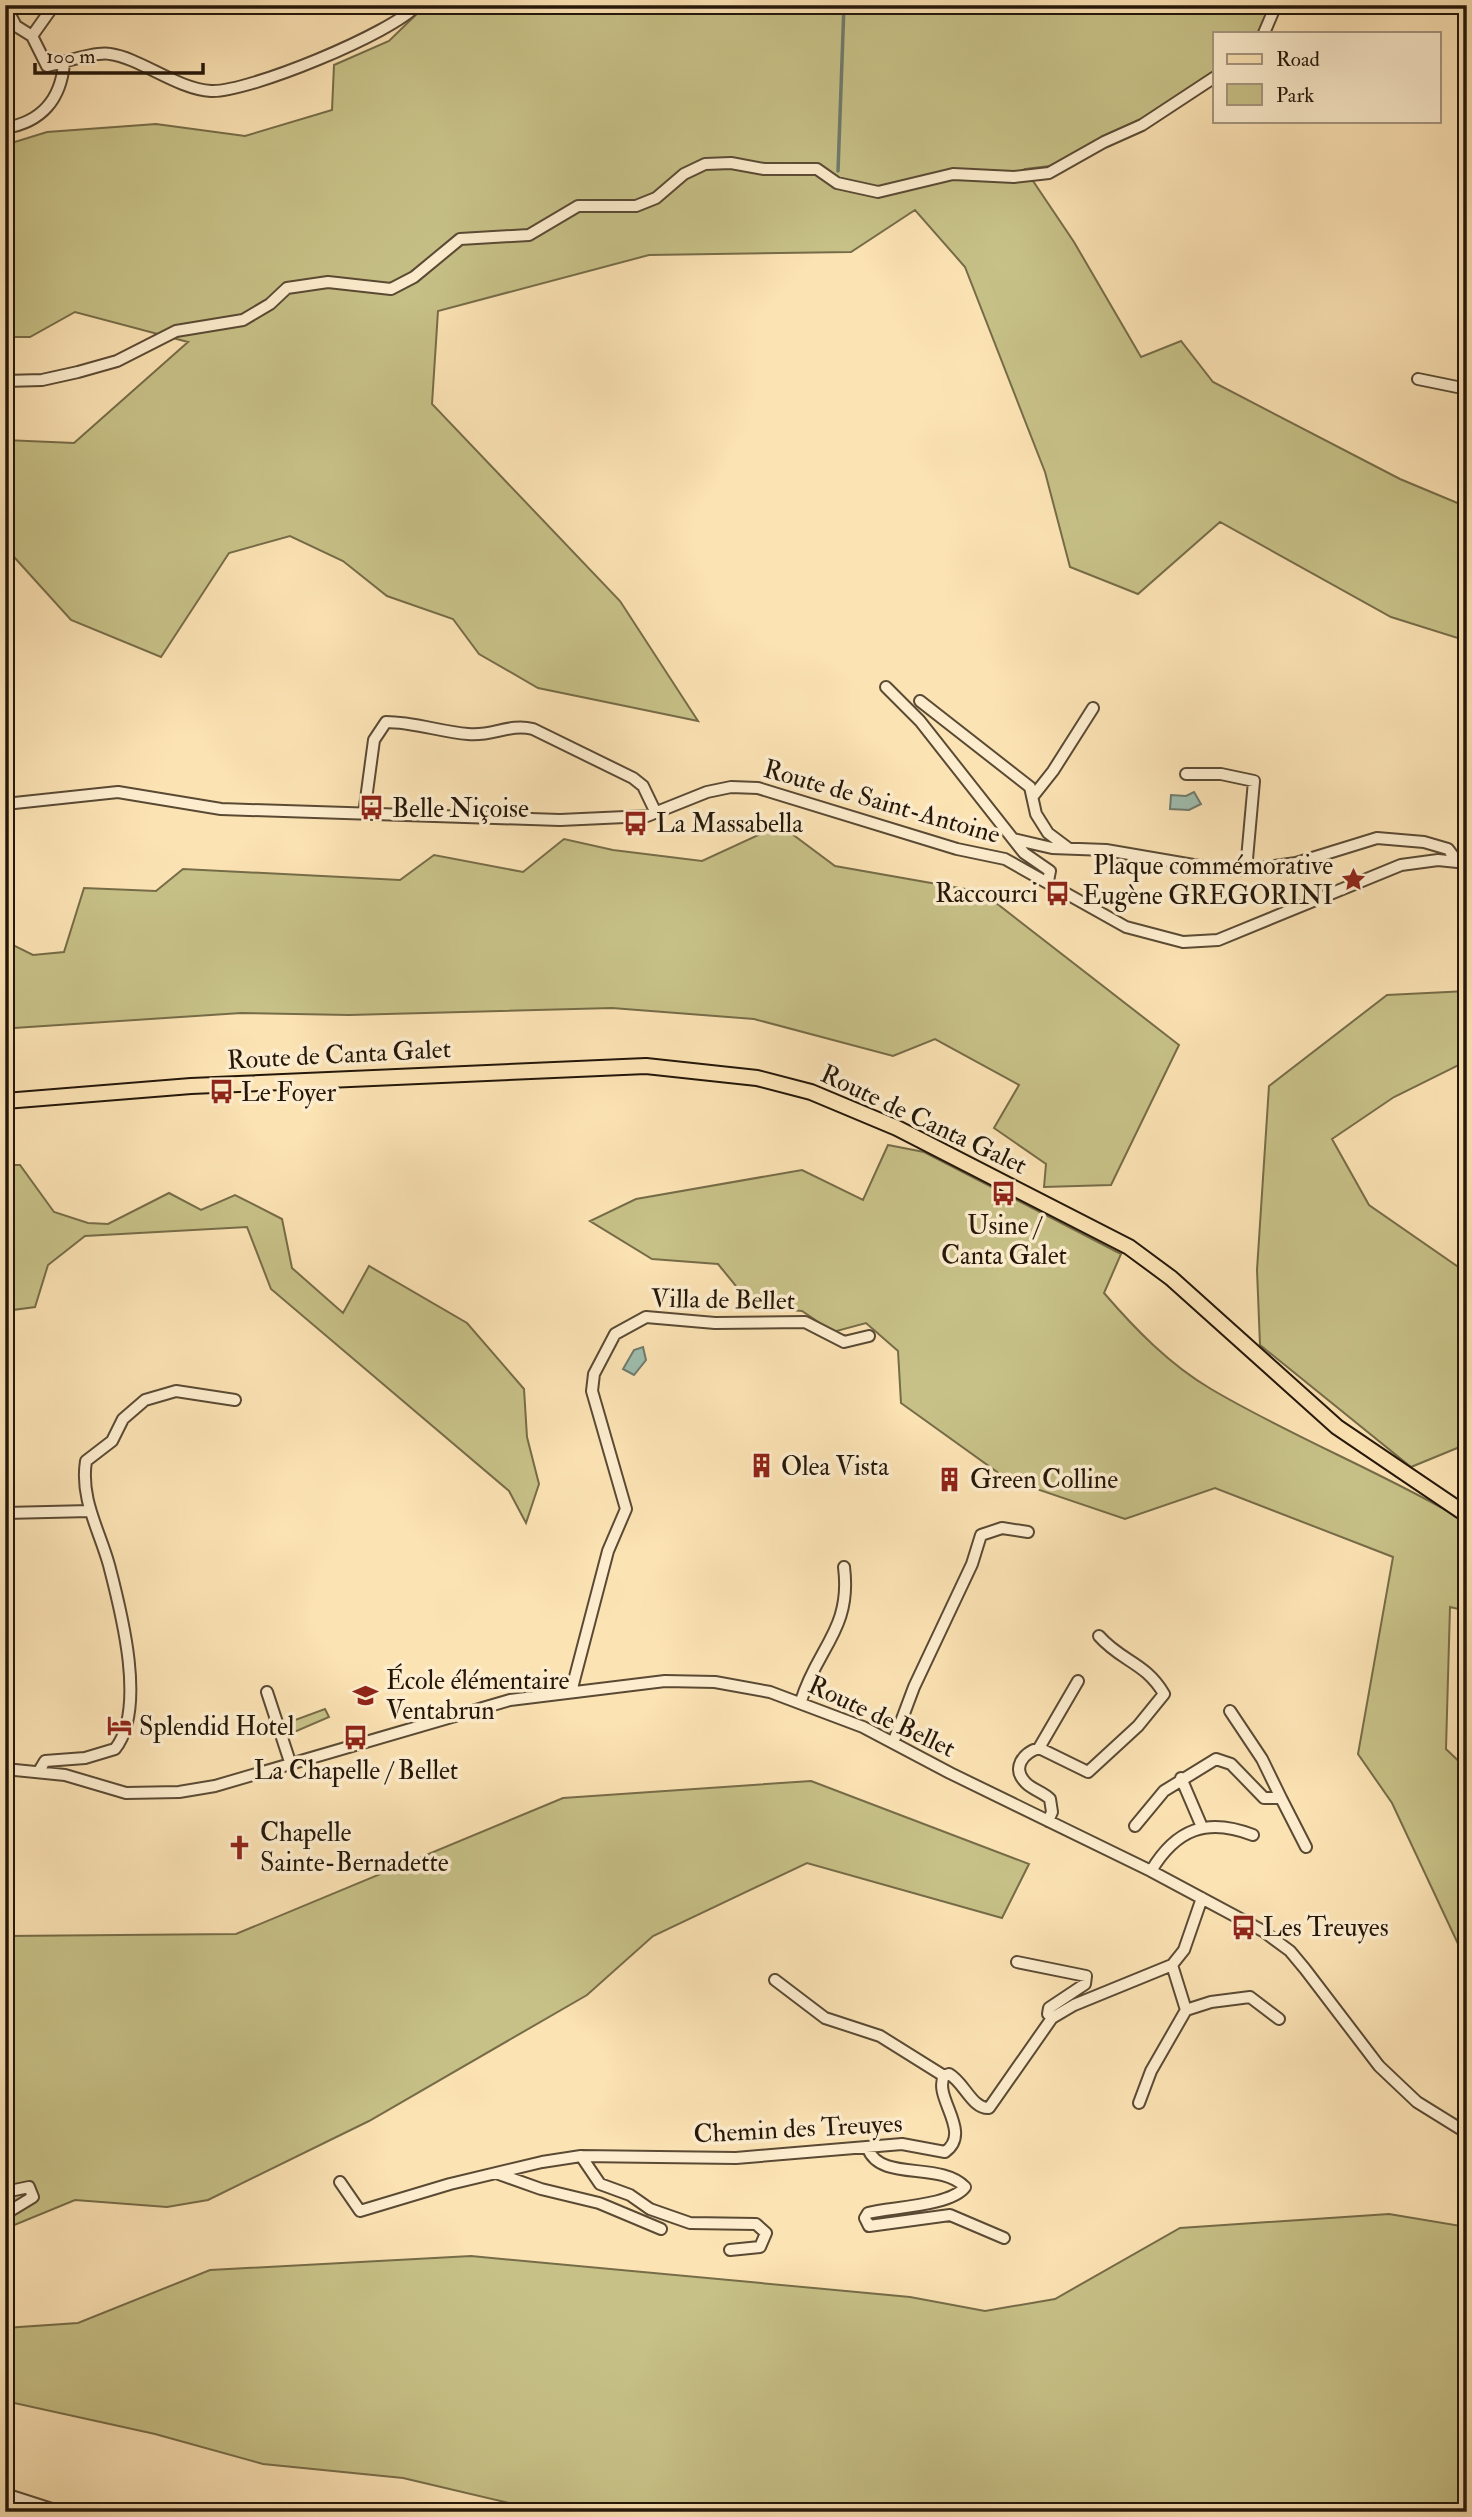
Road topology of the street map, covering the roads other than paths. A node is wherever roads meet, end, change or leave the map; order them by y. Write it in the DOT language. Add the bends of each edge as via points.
graph roads {
  1 [pos="5,5"];
  2 [pos="54,5"];
  3 [pos="417,5"];
  4 [pos="1276,5"];
  5 [pos="1264,32"];
  6 [pos="32,36"];
  7 [pos="64,63"];
  8 [pos="1213,79"];
  9 [pos="5,128"];
  10 [pos="1418,379"];
  11 [pos="5,381"];
  12 [pos="1467,388"];
  13 [pos="886,687"];
  14 [pos="920,701"];
  15 [pos="1093,708"];
  16 [pos="1186,774"];
  17 [pos="1034,795"];
  18 [pos="5,804"];
  19 [pos="656,813"];
  20 [pos="364,814"];
  21 [pos="1013,839"];
  22 [pos="1073,850"];
  23 [pos="1462,862"];
  24 [pos="1246,870"];
  25 [pos="1048,881"];
  26 [pos="5,1101"];
  27 [pos="869,1336"];
  28 [pos="236,1400"];
  29 [pos="90,1511"];
  30 [pos="5,1513"];
  31 [pos="1467,1516"];
  32 [pos="1028,1532"];
  33 [pos="844,1567"];
  34 [pos="1099,1636"];
  35 [pos="1078,1681"];
  36 [pos="267,1692"];
  37 [pos="571,1692"];
  38 [pos="801,1701"];
  39 [pos="1230,1711"];
  40 [pos="893,1743"];
  41 [pos="1039,1748"];
  42 [pos="290,1762"];
  43 [pos="5,1769"];
  44 [pos="39,1771"];
  45 [pos="1181,1777"];
  46 [pos="1281,1798"];
  47 [pos="1048,1821"];
  48 [pos="1135,1826"];
  49 [pos="1202,1827"];
  50 [pos="1253,1835"];
  51 [pos="1306,1847"];
  52 [pos="1151,1871"];
  53 [pos="1202,1898"];
  54 [pos="1017,1962"];
  55 [pos="1172,1965"];
  56 [pos="775,1980"];
  57 [pos="1186,2010"];
  58 [pos="1052,2018"];
  59 [pos="1279,2019"];
  60 [pos="944,2076"];
  61 [pos="1139,2103"];
  62 [pos="1467,2133"];
  63 [pos="868,2148"];
  64 [pos="581,2156"];
  65 [pos="496,2173"];
  66 [pos="340,2182"];
  67 [pos="5,2192"];
  68 [pos="5,2214"];
  69 [pos="661,2229"];
  70 [pos="1004,2238"];
  71 [pos="730,2250"];
  72 [pos="5,2494"];
  73 [pos="5,2509"];
  74 [pos="14,2512"];
  75 [pos="61,2512"];
  1 -- 6 [label="street" via="16,26"];
  2 -- 6 [label="street"];
  3 -- 7 [label="street" via="375,35 237,89 201,89 109,53"];
  4 -- 5 [label="street"];
  6 -- 7 [label="street" via="47,66"];
  7 -- 9 [label="street" via="57,97 22,125"];
  8 -- 11 [label="street" via="1142,125 1049,173 1014,177 953,174 878,192 837,183 817,169 705,164 684,174 656,198 636,206 578,206 529,235 460,239 414,277 391,289 328,282 287,288 243,320 176,331 117,361 78,372 42,380"];
  10 -- 12 [label="street"];
  13 -- 21 [label="street" via="920,722"];
  14 -- 17 [label="street" via="965,733"];
  15 -- 17 [label="street"];
  16 -- 24 [label="street" via="1221,774 1254,781"];
  17 -- 22 [label="street" via="1036,814 1048,833"];
  18 -- 20 [label="street, Route de Saint-Antoine" via="118,792 221,809"];
  19 -- 20 [label="street, Route de Saint-Antoine" via="559,820"];
  19 -- 20 [label="street" via="643,786 633,778 533,729 517,726 470,735 386,722 374,740"];
  19 -- 25 [label="street, Route de Saint-Antoine" via="731,787 771,790 957,849 1005,859"];
  21 -- 22 [label="street"];
  21 -- 25 [label="street" via="1050,871"];
  22 -- 24 [label="street" via="1106,850"];
  23 -- 24 [label="street" via="1448,849 1390,837 1296,863"];
  23 -- 25 [label="street, Route de Saint-Antoine" via="1401,865 1218,940 1202,942 1143,934"];
  26 -- 31 [label="main road, Route de Canta Galet" via="191,1086 646,1066 757,1078 811,1092 897,1128 1139,1254 1337,1427"];
  27 -- 37 [label="street, Villa de Bellet" via="844,1342 805,1322 715,1323 646,1317 615,1334 594,1374 592,1391 626,1509 608,1550"];
  28 -- 29 [label="street" via="176,1391 141,1403 123,1419 112,1441 86,1461 83,1482"];
  29 -- 30 [label="street"];
  29 -- 44 [label="street" via="115,1592 130,1675 129,1711 115,1749 85,1758 45,1761"];
  32 -- 40 [label="street" via="1002,1528 981,1535"];
  33 -- 38 [label="street" via="842,1617"];
  34 -- 41 [label="street" via="1110,1649 1153,1675 1164,1694 1138,1726 1088,1772"];
  35 -- 41 [label="street"];
  36 -- 42 [label="street"];
  37 -- 38 [label="street, Route de Bellet" via="681,1680 745,1686"];
  37 -- 42 [label="street, Route de Bellet" via="510,1700"];
  38 -- 40 [label="street, Route de Bellet"];
  39 -- 46 [label="street"];
  40 -- 47 [label="street, Route de Bellet"];
  41 -- 47 [label="street" via="1028,1751 1019,1770 1024,1781 1051,1800"];
  42 -- 44 [label="street, Route de Bellet" via="215,1786 135,1793"];
  43 -- 44 [label="street, Route de Bellet"];
  45 -- 46 [label="street" via="1216,1759 1231,1764 1264,1798"];
  45 -- 48 [label="street"];
  45 -- 49 [label="street"];
  46 -- 51 [label="street"];
  47 -- 52 [label="street, Route de Bellet"];
  49 -- 50 [label="street" via="1232,1827"];
  49 -- 52 [label="street" via="1180,1836 1161,1853"];
  52 -- 53 [label="street, Route de Bellet"];
  53 -- 55 [label="street" via="1184,1950"];
  53 -- 62 [label="street, Route de Bellet" via="1290,1951 1379,2066 1417,2102"];
  54 -- 58 [label="street" via="1086,1976 1085,1984 1049,2008"];
  55 -- 57 [label="street"];
  55 -- 58 [label="street"];
  56 -- 60 [label="street" via="825,2018 880,2036"];
  57 -- 59 [label="street" via="1241,1996 1250,1997"];
  57 -- 61 [label="street" via="1151,2071"];
  58 -- 60 [label="street" via="989,2108 977,2105 954,2077"];
  60 -- 63 [label="street, Chemin des Treuyes" via="942,2090 955,2127 950,2150 941,2154 902,2144"];
  63 -- 64 [label="street, Chemin des Treuyes" via="737,2158"];
  63 -- 70 [label="street" via="872,2160 882,2165 928,2172 965,2187 951,2196 868,2213 869,2226 950,2216"];
  64 -- 65 [label="street, Chemin des Treuyes"];
  64 -- 71 [label="street" via="600,2184 630,2194 650,2209 690,2223 756,2224 766,2233 760,2247"];
  65 -- 66 [label="street, Chemin des Treuyes" via="360,2211"];
  65 -- 69 [label="street" via="599,2203"];
  67 -- 68 [label="street" via="29,2187 33,2197"];
  72 -- 75 [label="street"];
  73 -- 74 [label="street"];
}
